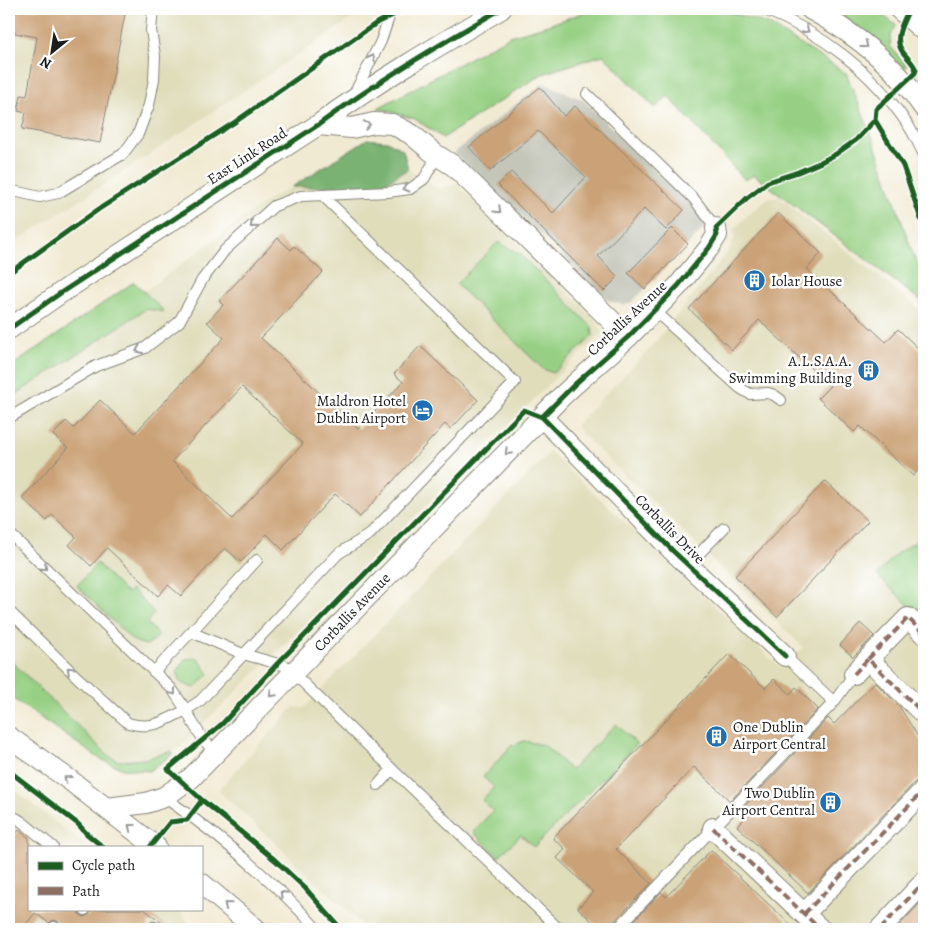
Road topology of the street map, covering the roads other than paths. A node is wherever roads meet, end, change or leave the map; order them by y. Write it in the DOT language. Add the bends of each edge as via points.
graph roads {
  1 [pos="153,9"];
  2 [pos="388,9"];
  3 [pos="501,9"];
  4 [pos="762,9"];
  5 [pos="810,9"];
  6 [pos="900,9"];
  7 [pos="924,31"];
  8 [pos="587,94"];
  9 [pos="350,101"];
  10 [pos="924,108"];
  11 [pos="318,125"];
  12 [pos="435,154"];
  13 [pos="924,155"];
  14 [pos="9,190"];
  15 [pos="322,195"];
  16 [pos="716,228"];
  17 [pos="655,311"];
  18 [pos="9,329"];
  19 [pos="628,337"];
  20 [pos="782,400"];
  21 [pos="542,417"];
  22 [pos="9,418"];
  23 [pos="724,528"];
  24 [pos="9,533"];
  25 [pos="257,560"];
  26 [pos="688,565"];
  27 [pos="9,611"];
  28 [pos="190,632"];
  29 [pos="924,634"];
  30 [pos="243,654"];
  31 [pos="785,656"];
  32 [pos="868,659"];
  33 [pos="154,672"];
  34 [pos="293,672"];
  35 [pos="854,674"];
  36 [pos="834,702"];
  37 [pos="186,710"];
  38 [pos="924,714"];
  39 [pos="9,737"];
  40 [pos="215,753"];
  41 [pos="392,769"];
  42 [pos="378,784"];
  43 [pos="924,790"];
  44 [pos="164,797"];
  45 [pos="106,808"];
  46 [pos="9,814"];
  47 [pos="712,828"];
  48 [pos="52,846"];
  49 [pos="155,846"];
  50 [pos="924,882"];
  51 [pos="202,884"];
  52 [pos="804,914"];
  53 [pos="250,928"];
  54 [pos="318,929"];
  55 [pos="559,929"];
  56 [pos="617,929"];
  57 [pos="820,929"];
  58 [pos="880,929"];
  1 -- 14 [label="lane" via="154,78 149,105 138,134 122,154 58,193 40,197"];
  9 -- 2 [label="lane, one-way" via="381,41 389,17"];
  3 -- 9 [label="street, East Link Road"];
  4 -- 13 [label="lane, one-way" via="805,29 863,71 908,125"];
  5 -- 10 [label="street, one-way" via="874,52"];
  6 -- 7 [label="street"];
  8 -- 16 [label="lane" via="694,199"];
  9 -- 11 [label="street, East Link Road"];
  11 -- 12 [label="street, one-way" via="352,128 374,123 392,124 411,134"];
  11 -- 18 [label="street, East Link Road"];
  12 -- 15 [label="lane, one-way" via="424,179 410,189"];
  12 -- 19 [label="street, one-way" via="454,166"];
  15 -- 22 [label="lane, one-way" via="300,196 274,206 225,250 202,280 179,322 145,348 96,366"];
  15 -- 30 [label="lane" via="515,382 370,534 338,554"];
  16 -- 17 [label="street, Corballis Avenue" via="717,235 709,248"];
  17 -- 19 [label="street, Corballis Avenue"];
  17 -- 20 [label="lane" via="740,388 750,394 768,393"];
  19 -- 21 [label="street, Corballis Avenue"];
  21 -- 26 [label="street, Corballis Drive"];
  21 -- 34 [label="street, Corballis Avenue, one-way"];
  23 -- 26 [label="lane"];
  24 -- 33 [label="lane, one-way"];
  25 -- 28 [label="lane"];
  26 -- 31 [label="street, Corballis Drive"];
  37 -- 27 [label="lane, one-way" via="150,726 128,723"];
  28 -- 30 [label="lane"];
  28 -- 33 [label="lane"];
  29 -- 32 [label="street" via="908,618"];
  30 -- 34 [label="lane" via="286,666"];
  30 -- 37 [label="lane" via="200,701"];
  31 -- 36 [label="lane"];
  32 -- 35 [label="street"];
  32 -- 38 [label="street"];
  33 -- 37 [label="lane, one-way" via="172,688"];
  34 -- 40 [label="street, Corballis Avenue, one-way"];
  34 -- 41 [label="lane"];
  35 -- 36 [label="lane"];
  36 -- 47 [label="lane"];
  37 -- 40 [label="lane" via="203,740"];
  45 -- 39 [label="street, one-way"];
  40 -- 44 [label="street, Corballis Avenue" via="191,778"];
  41 -- 42 [label="lane"];
  41 -- 55 [label="lane"];
  43 -- 52 [label="street"];
  44 -- 45 [label="street, Corballis Avenue" via="146,803"];
  54 -- 44 [label="lane, one-way" via="241,855"];
  49 -- 45 [label="street, one-way"];
  46 -- 48 [label="lane"];
  47 -- 52 [label="street"];
  47 -- 56 [label="lane"];
  50 -- 58 [label="street"];
  53 -- 51 [label="street, one-way"];
  52 -- 57 [label="street"];
}
